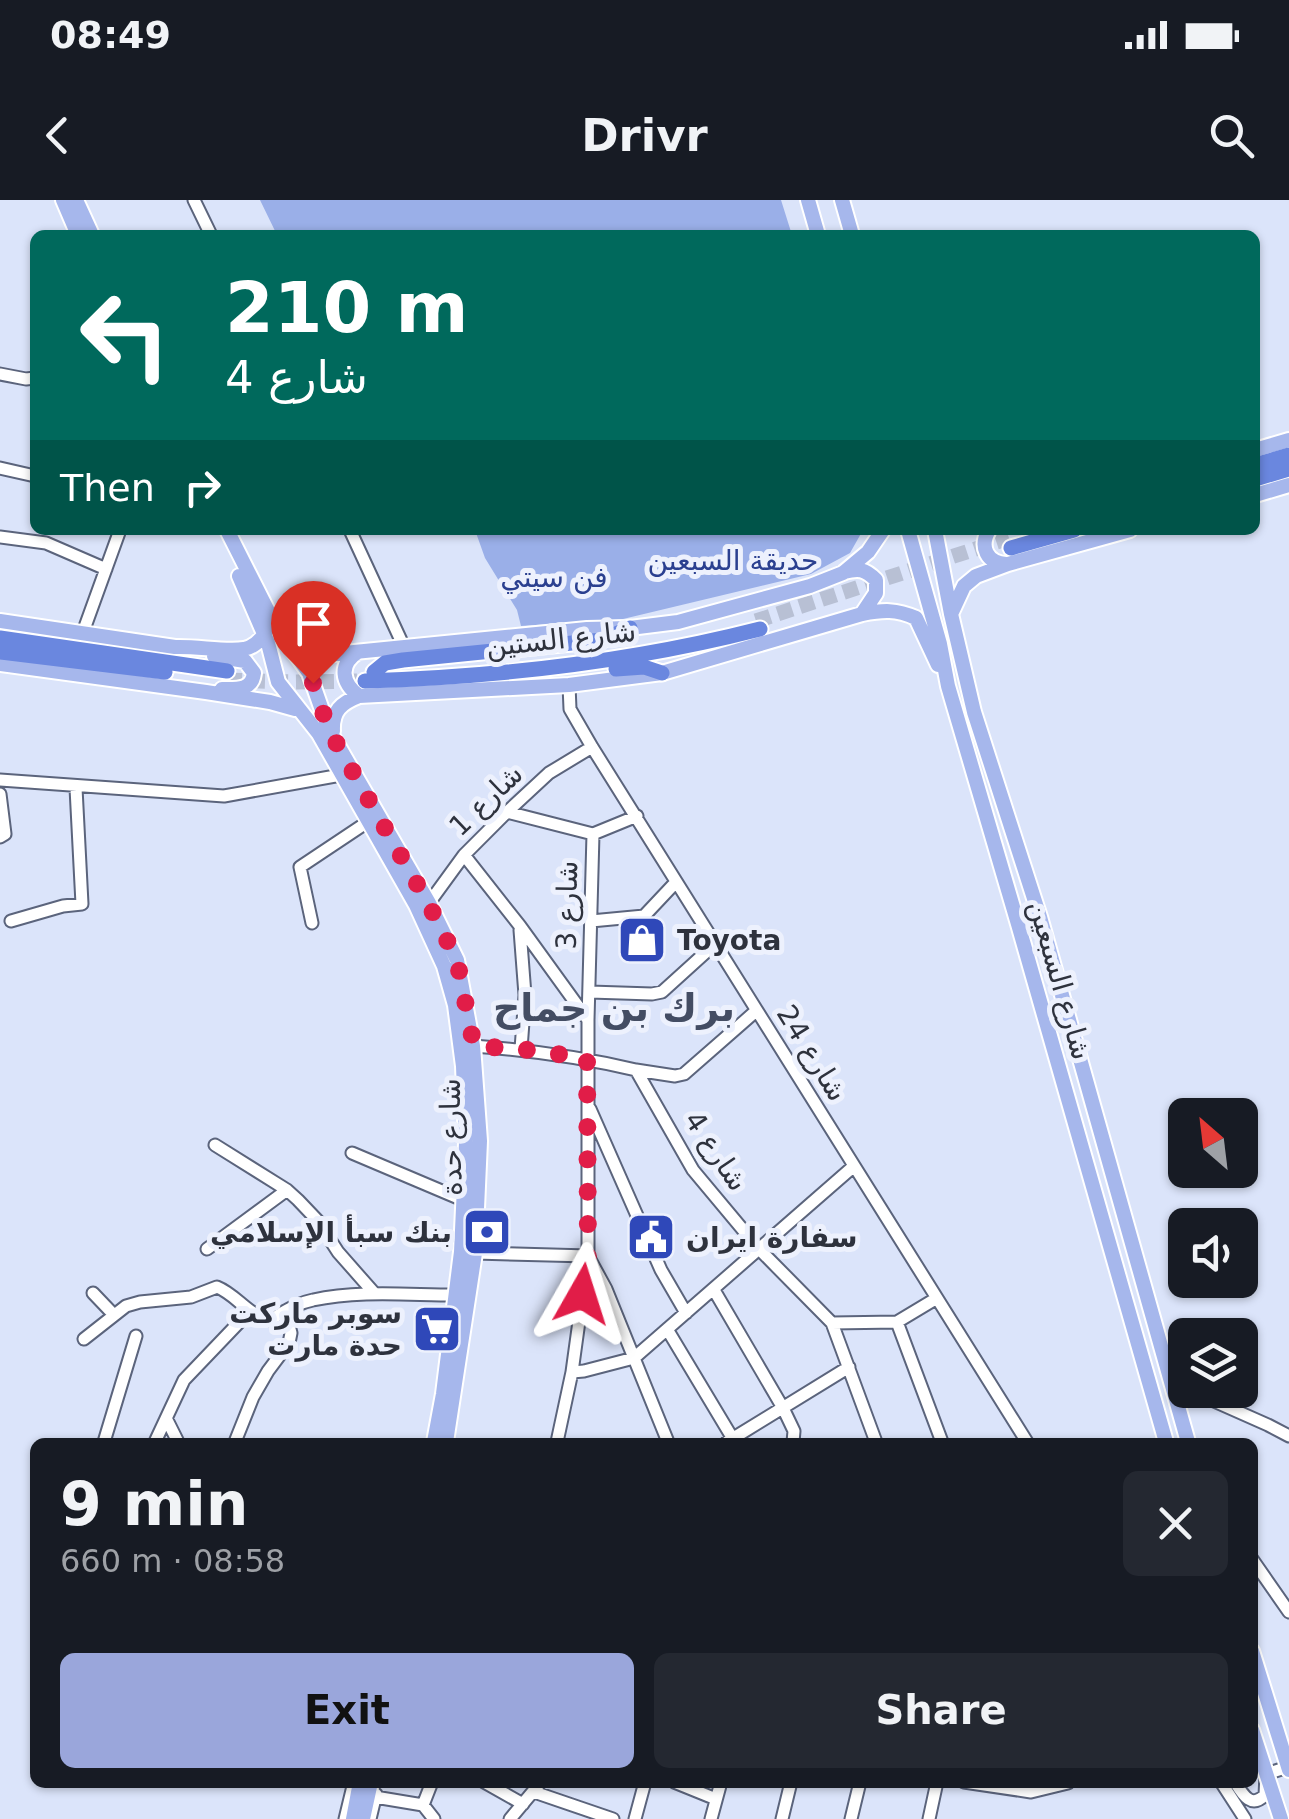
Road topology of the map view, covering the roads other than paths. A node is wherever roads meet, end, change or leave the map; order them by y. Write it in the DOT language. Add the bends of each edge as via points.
graph roads {
  1 [pos="63,200"];
  2 [pos="76,200"];
  3 [pos="194,200"];
  4 [pos="808,200"];
  5 [pos="842,200"];
  6 [pos="76,230"];
  7 [pos="90,230"];
  8 [pos="209,230"];
  9 [pos="817,230"];
  10 [pos="851,230"];
  11 [pos="0,374"];
  12 [pos="30,377"];
  13 [pos="1289,440"];
  14 [pos="1260,449"];
  15 [pos="1289,455"];
  16 [pos="1260,464"];
  17 [pos="0,468"];
  18 [pos="1289,469"];
  19 [pos="30,475"];
  20 [pos="1260,477"];
  21 [pos="1289,485"];
  22 [pos="1260,494"];
  23 [pos="118,535"];
  24 [pos="220,535"];
  25 [pos="230,535"];
  26 [pos="352,535"];
  27 [pos="879,535"];
  28 [pos="909,535"];
  29 [pos="936,535"];
  30 [pos="987,535"];
  31 [pos="1030,535"];
  32 [pos="1058,535"];
  33 [pos="1100,535"];
  34 [pos="0,537"];
  35 [pos="1010,550"];
  36 [pos="106,569"];
  37 [pos="843,573"];
  38 [pos="862,614"];
  39 [pos="951,614"];
  40 [pos="0,621"];
  41 [pos="758,625"];
  42 [pos="630,628"];
  43 [pos="265,634"];
  44 [pos="82,635"];
  45 [pos="0,638"];
  46 [pos="404,646"];
  47 [pos="175,647"];
  48 [pos="0,652"];
  49 [pos="358,652"];
  50 [pos="298,655"];
  51 [pos="0,664"];
  52 [pos="662,673"];
  53 [pos="368,680"];
  54 [pos="568,685"];
  55 [pos="948,686"];
  56 [pos="206,692"];
  57 [pos="301,711"];
  58 [pos="334,737"];
  59 [pos="592,747"];
  60 [pos="341,774"];
  61 [pos="0,780"];
  62 [pos="76,788"];
  63 [pos="0,794"];
  64 [pos="508,812"];
  65 [pos="637,816"];
  66 [pos="370,821"];
  67 [pos="594,834"];
  68 [pos="0,837"];
  69 [pos="464,855"];
  70 [pos="1028,878"];
  71 [pos="676,882"];
  72 [pos="1006,884"];
  73 [pos="428,903"];
  74 [pos="1040,917"];
  75 [pos="11,921"];
  76 [pos="591,921"];
  77 [pos="312,923"];
  78 [pos="1018,924"];
  79 [pos="520,926"];
  80 [pos="439,938"];
  81 [pos="715,944"];
  82 [pos="590,992"];
  83 [pos="756,1011"];
  84 [pos="588,1020"];
  85 [pos="474,1046"];
  86 [pos="521,1049"];
  87 [pos="587,1058"];
  88 [pos="636,1070"];
  89 [pos="587,1103"];
  90 [pos="216,1145"];
  91 [pos="352,1154"];
  92 [pos="854,1166"];
  93 [pos="287,1190"];
  94 [pos="463,1200"];
  95 [pos="207,1249"];
  96 [pos="759,1249"];
  97 [pos="475,1252"];
  98 [pos="588,1256"];
  99 [pos="714,1290"];
  100 [pos="92,1293"];
  101 [pos="375,1294"];
  102 [pos="456,1295"];
  103 [pos="936,1298"];
  104 [pos="248,1312"];
  105 [pos="284,1312"];
  106 [pos="686,1313"];
  107 [pos="114,1315"];
  108 [pos="897,1322"];
  109 [pos="832,1324"];
  110 [pos="667,1329"];
  111 [pos="136,1336"];
  112 [pos="84,1339"];
  113 [pos="634,1358"];
  114 [pos="849,1367"];
  115 [pos="572,1372"];
  116 [pos="1168,1375"];
  117 [pos="782,1408"];
  118 [pos="1178,1408"];
  119 [pos="1231,1408"];
  120 [pos="166,1420"];
  121 [pos="1289,1436"];
  122 [pos="105,1438"];
  123 [pos="156,1438"];
  124 [pos="176,1438"];
  125 [pos="237,1438"];
  126 [pos="435,1438"];
  127 [pos="447,1438"];
  128 [pos="561,1438"];
  129 [pos="666,1438"];
  130 [pos="728,1438"];
  131 [pos="735,1438"];
  132 [pos="793,1438"];
  133 [pos="875,1438"];
  134 [pos="940,1438"];
  135 [pos="1024,1438"];
  136 [pos="1165,1438"];
  137 [pos="1187,1438"];
  138 [pos="1258,1568"];
  139 [pos="1289,1612"];
  140 [pos="1258,1670"];
  141 [pos="1258,1749"];
  142 [pos="1289,1768"];
  143 [pos="1266,1774"];
  144 [pos="357,1788"];
  145 [pos="374,1788"];
  146 [pos="377,1788"];
  147 [pos="430,1788"];
  148 [pos="494,1788"];
  149 [pos="537,1788"];
  150 [pos="540,1788"];
  151 [pos="643,1788"];
  152 [pos="689,1788"];
  153 [pos="719,1788"];
  154 [pos="790,1788"];
  155 [pos="859,1788"];
  156 [pos="936,1788"];
  157 [pos="1005,1788"];
  158 [pos="1048,1788"];
  159 [pos="1225,1788"];
  160 [pos="1239,1788"];
  161 [pos="716,1799"];
  162 [pos="522,1804"];
  163 [pos="573,1805"];
  164 [pos="423,1806"];
  165 [pos="349,1819"];
  166 [pos="367,1819"];
  167 [pos="434,1819"];
  168 [pos="510,1819"];
  169 [pos="570,1819"];
  170 [pos="613,1819"];
  171 [pos="634,1819"];
  172 [pos="711,1819"];
  173 [pos="782,1819"];
  174 [pos="851,1819"];
  175 [pos="929,1819"];
  176 [pos="1245,1819"];
  177 [pos="1280,1819"];
  1 -- 6 [label="main road"];
  2 -- 7 [label="main road"];
  3 -- 8 [label="street"];
  4 -- 9 [label="main road"];
  5 -- 10 [label="main road"];
  11 -- 12 [label="street"];
  13 -- 14 [label="main road"];
  15 -- 16 [label="highway"];
  17 -- 19 [label="street"];
  18 -- 20 [label="highway"];
  21 -- 22 [label="main road"];
  23 -- 36 [label="street"];
  24 -- 43 [label="main road, شارع حدة"];
  25 -- 50 [label="main road, شارع حدة" via="276,627"];
  26 -- 46 [label="street"];
  27 -- 37 [label="main road"];
  28 -- 55 [label="main road, شارع السبعين"];
  29 -- 39 [label="main road, شارع السبعين"];
  30 -- 35 [label="main road" via="986,553 998,564"];
  31 -- 35 [label="highway"];
  32 -- 35 [label="highway"];
  33 -- 35 [label="main road"];
  34 -- 36 [label="street" via="46,543"];
  35 -- 39 [label="main road" via="968,582"];
  36 -- 44 [label="street"];
  37 -- 38 [label="main road" via="867,570 876,580"];
  37 -- 42 [label="main road" via="702,616"];
  38 -- 52 [label="main road"];
  38 -- 55 [label="main road" via="887,610 916,618"];
  39 -- 70 [label="main road, شارع السبعين" via="974,712"];
  40 -- 44 [label="main road"];
  41 -- 53 [label="highway, شارع الستين" via="638,647"];
  42 -- 46 [label="main road"];
  42 -- 53 [label="highway" via="602,640 386,663"];
  43 -- 47 [label="main road" via="243,649"];
  43 -- 57 [label="main road, شارع حدة" via="278,682"];
  44 -- 47 [label="main road"];
  45 -- 48 [label="highway" via="227,676"];
  46 -- 49 [label="main road"];
  47 -- 56 [label="main road" via="252,668 248,686"];
  49 -- 50 [label="main road"];
  49 -- 53 [label="main road" via="346,663 345,683"];
  50 -- 58 [label="main road, شارع حدة"];
  51 -- 56 [label="main road"];
  52 -- 53 [label="highway" via="633,667 399,687"];
  52 -- 54 [label="main road"];
  53 -- 54 [label="main road"];
  53 -- 58 [label="main road" via="336,711"];
  54 -- 59 [label="street, شارع 24" via="570,709"];
  55 -- 72 [label="main road, شارع السبعين"];
  56 -- 57 [label="main road"];
  57 -- 60 [label="main road, شارع حدة"];
  58 -- 73 [label="main road, شارع حدة"];
  59 -- 64 [label="street, شارع 1" via="549,773"];
  59 -- 65 [label="street, شارع 24"];
  60 -- 62 [label="street" via="224,796"];
  60 -- 66 [label="main road, شارع حدة"];
  61 -- 62 [label="street"];
  62 -- 75 [label="street" via="82,904"];
  63 -- 68 [label="street"];
  64 -- 67 [label="street"];
  64 -- 69 [label="street, شارع 1"];
  65 -- 67 [label="street, شارع 3"];
  65 -- 71 [label="street, شارع 24"];
  66 -- 77 [label="street" via="300,867"];
  66 -- 80 [label="main road, شارع حدة"];
  67 -- 76 [label="street, شارع 3"];
  69 -- 73 [label="street, شارع 1"];
  69 -- 79 [label="street"];
  70 -- 72 [label="main road" via="1019,889"];
  70 -- 74 [label="main road, شارع السبعين"];
  71 -- 76 [label="street" via="644,916"];
  71 -- 81 [label="street, شارع 24"];
  72 -- 78 [label="main road, شارع السبعين"];
  73 -- 80 [label="main road, شارع حدة"];
  74 -- 78 [label="main road" via="1027,913"];
  74 -- 116 [label="main road, شارع السبعين"];
  76 -- 82 [label="street, شارع 3"];
  78 -- 136 [label="main road, شارع السبعين"];
  79 -- 84 [label="street"];
  79 -- 86 [label="street"];
  80 -- 85 [label="main road, شارع حدة" via="457,960"];
  80 -- 94 [label="main road, شارع حدة" via="462,1044"];
  81 -- 82 [label="street" via="662,992"];
  81 -- 83 [label="street, شارع 24"];
  82 -- 84 [label="street, شارع 3"];
  83 -- 88 [label="street" via="684,1074"];
  83 -- 92 [label="street, شارع 24"];
  84 -- 87 [label="street, شارع 3"];
  85 -- 86 [label="street"];
  85 -- 97 [label="main road, شارع حدة" via="480,1140"];
  86 -- 87 [label="street"];
  87 -- 88 [label="street"];
  87 -- 89 [label="street, شارع 3"];
  88 -- 96 [label="street, شارع 4" via="693,1170"];
  89 -- 98 [label="street, شارع 3"];
  89 -- 106 [label="street"];
  90 -- 93 [label="street"];
  91 -- 94 [label="street"];
  92 -- 96 [label="street"];
  92 -- 103 [label="street, شارع 24"];
  93 -- 95 [label="street"];
  93 -- 101 [label="street"];
  94 -- 102 [label="main road, شارع حدة"];
  96 -- 99 [label="street"];
  96 -- 109 [label="street, شارع 4"];
  97 -- 98 [label="street"];
  97 -- 127 [label="main road, شارع حدة"];
  98 -- 113 [label="street"];
  98 -- 115 [label="street, شارع 3"];
  99 -- 106 [label="street"];
  99 -- 117 [label="street"];
  100 -- 107 [label="street"];
  101 -- 102 [label="street"];
  101 -- 105 [label="street" via="313,1300"];
  102 -- 126 [label="main road, شارع حدة"];
  103 -- 108 [label="street"];
  103 -- 135 [label="street, شارع 24"];
  104 -- 105 [label="street" via="270,1320"];
  104 -- 107 [label="street" via="217,1287 140,1302"];
  104 -- 120 [label="street" via="184,1380"];
  105 -- 125 [label="street" via="289,1343"];
  106 -- 110 [label="street"];
  107 -- 112 [label="street"];
  108 -- 109 [label="street"];
  108 -- 134 [label="street"];
  109 -- 114 [label="street, شارع 4"];
  110 -- 113 [label="street"];
  110 -- 130 [label="street"];
  111 -- 122 [label="street"];
  113 -- 115 [label="street"];
  113 -- 129 [label="street"];
  114 -- 117 [label="street"];
  114 -- 133 [label="street, شارع 4"];
  115 -- 128 [label="street, شارع 3"];
  117 -- 131 [label="street"];
  117 -- 132 [label="street"];
  118 -- 137 [label="main road, شارع السبعين"];
  119 -- 121 [label="street"];
  120 -- 123 [label="street"];
  120 -- 124 [label="street"];
  138 -- 139 [label="street"];
  140 -- 142 [label="main road"];
  141 -- 143 [label="main road"];
  142 -- 143 [label="street"];
  143 -- 160 [label="street" via="1259,1800 1246,1799"];
  143 -- 177 [label="main road"];
  144 -- 165 [label="main road"];
  145 -- 166 [label="main road"];
  146 -- 164 [label="street"];
  147 -- 164 [label="street"];
  148 -- 162 [label="street"];
  149 -- 162 [label="street"];
  150 -- 163 [label="street"];
  151 -- 171 [label="street"];
  152 -- 161 [label="street"];
  153 -- 161 [label="street"];
  154 -- 173 [label="street"];
  155 -- 174 [label="street"];
  156 -- 175 [label="street"];
  157 -- 158 [label="street"];
  159 -- 176 [label="street"];
  161 -- 172 [label="street"];
  162 -- 168 [label="street"];
  163 -- 169 [label="street"];
  163 -- 170 [label="street"];
  164 -- 167 [label="street"];
}
